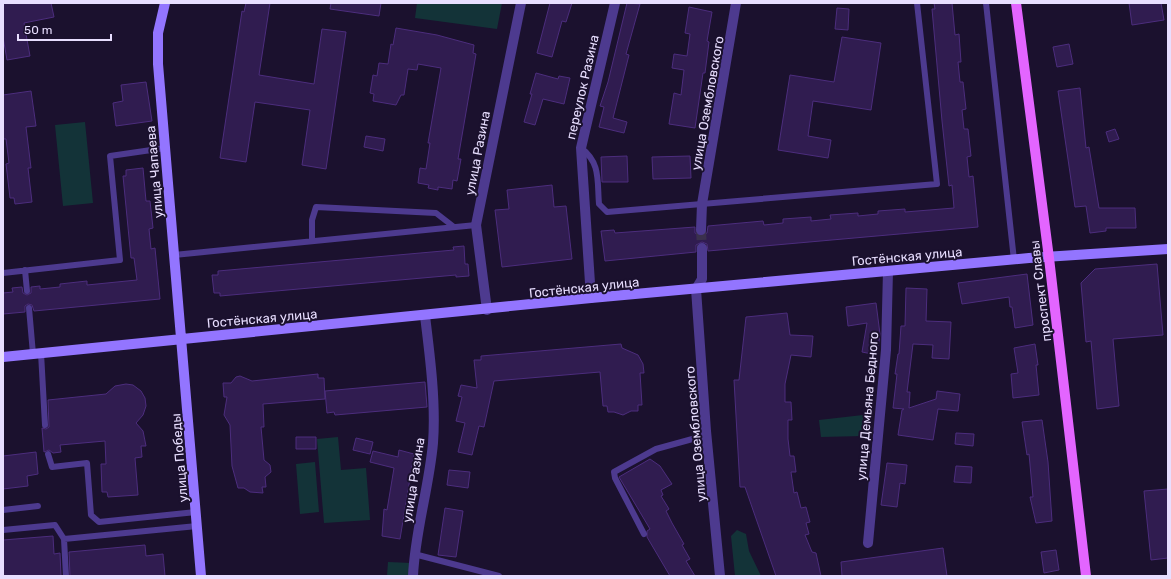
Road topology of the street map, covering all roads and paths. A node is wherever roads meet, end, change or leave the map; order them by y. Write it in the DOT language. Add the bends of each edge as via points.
graph roads {
  1 [pos="164,3"];
  2 [pos="521,3"];
  3 [pos="615,3"];
  4 [pos="736,3"];
  5 [pos="917,3"];
  6 [pos="986,3"];
  7 [pos="1016,3"];
  8 [pos="165,148"];
  9 [pos="581,148"];
  10 [pos="702,204"];
  11 [pos="476,225"];
  12 [pos="454,227"];
  13 [pos="701,230"];
  14 [pos="312,241"];
  15 [pos="702,248"];
  16 [pos="1168,249"];
  17 [pos="174,254"];
  18 [pos="1049,258"];
  19 [pos="1014,260"];
  20 [pos="25,270"];
  21 [pos="888,271"];
  22 [pos="3,273"];
  23 [pos="696,289"];
  24 [pos="27,291"];
  25 [pos="591,298"];
  26 [pos="29,308"];
  27 [pos="487,310"];
  28 [pos="425,316"];
  29 [pos="182,338"];
  30 [pos="37,353"];
  31 [pos="3,357"];
  32 [pos="45,424"];
  33 [pos="707,436"];
  34 [pos="48,454"];
  35 [pos="38,506"];
  36 [pos="3,510"];
  37 [pos="196,512"];
  38 [pos="197,526"];
  39 [pos="3,530"];
  40 [pos="644,534"];
  41 [pos="64,539"];
  42 [pos="868,543"];
  43 [pos="414,554"];
  44 [pos="66,576"];
  45 [pos="201,576"];
  46 [pos="413,576"];
  47 [pos="499,576"];
  48 [pos="720,576"];
  49 [pos="1086,576"];
  1 -- 8 [label="street, улица Чапаева" via="158,33 158,64"];
  2 -- 11 [label="street, улица Разина"];
  3 -- 9 [label="street, переулок Разина"];
  4 -- 10 [label="street, улица Озембловского"];
  5 -- 10 [label="lane" via="937,184"];
  6 -- 19 [label="lane"];
  7 -- 18 [label="main road, проспект Славы"];
  8 -- 17 [label="street, улица Чапаева"];
  8 -- 20 [label="lane" via="110,156 120,260"];
  9 -- 10 [label="lane" via="591,156 596,167 599,204 607,212"];
  9 -- 25 [label="street, переулок Разина"];
  10 -- 13 [label="street, улица Озембловского"];
  11 -- 12 [label="lane"];
  11 -- 27 [label="street, улица Разина"];
  12 -- 14 [label="lane"];
  12 -- 14 [label="lane" via="436,213 316,207 312,220"];
  14 -- 17 [label="lane"];
  15 -- 23 [label="street" via="702,280"];
  16 -- 18 [label="street, Гостёнская улица"];
  17 -- 29 [label="street, улица Чапаева"];
  18 -- 19 [label="street, Гостёнская улица"];
  18 -- 49 [label="main road, проспект Славы"];
  19 -- 21 [label="street, Гостёнская улица"];
  20 -- 22 [label="lane"];
  20 -- 24 [label="lane"];
  21 -- 23 [label="street, Гостёнская улица"];
  21 -- 42 [label="street, улица Демьяна Бедного" via="886,350"];
  23 -- 25 [label="street, Гостёнская улица"];
  23 -- 33 [label="street, улица Озембловского"];
  25 -- 27 [label="street, Гостёнская улица"];
  26 -- 30 [label="lane"];
  27 -- 28 [label="street, Гостёнская улица"];
  28 -- 29 [label="street, Гостёнская улица"];
  28 -- 43 [label="street, улица Разина" via="432,366 433,443"];
  29 -- 30 [label="street, Гостёнская улица"];
  29 -- 37 [label="street, улица Победы"];
  30 -- 31 [label="street, Гостёнская улица"];
  30 -- 32 [label="lane"];
  33 -- 40 [label="lane" via="656,449 614,472 614,478"];
  33 -- 48 [label="street, улица Озембловского"];
  34 -- 37 [label="lane" via="52,467 87,464 91,515 99,522"];
  35 -- 36 [label="lane"];
  37 -- 38 [label="street, улица Победы"];
  38 -- 41 [label="lane"];
  38 -- 45 [label="street, улица Победы"];
  39 -- 41 [label="lane" via="55,525"];
  41 -- 44 [label="lane"];
  43 -- 46 [label="street, улица Разина"];
  43 -- 47 [label="lane"];
}
